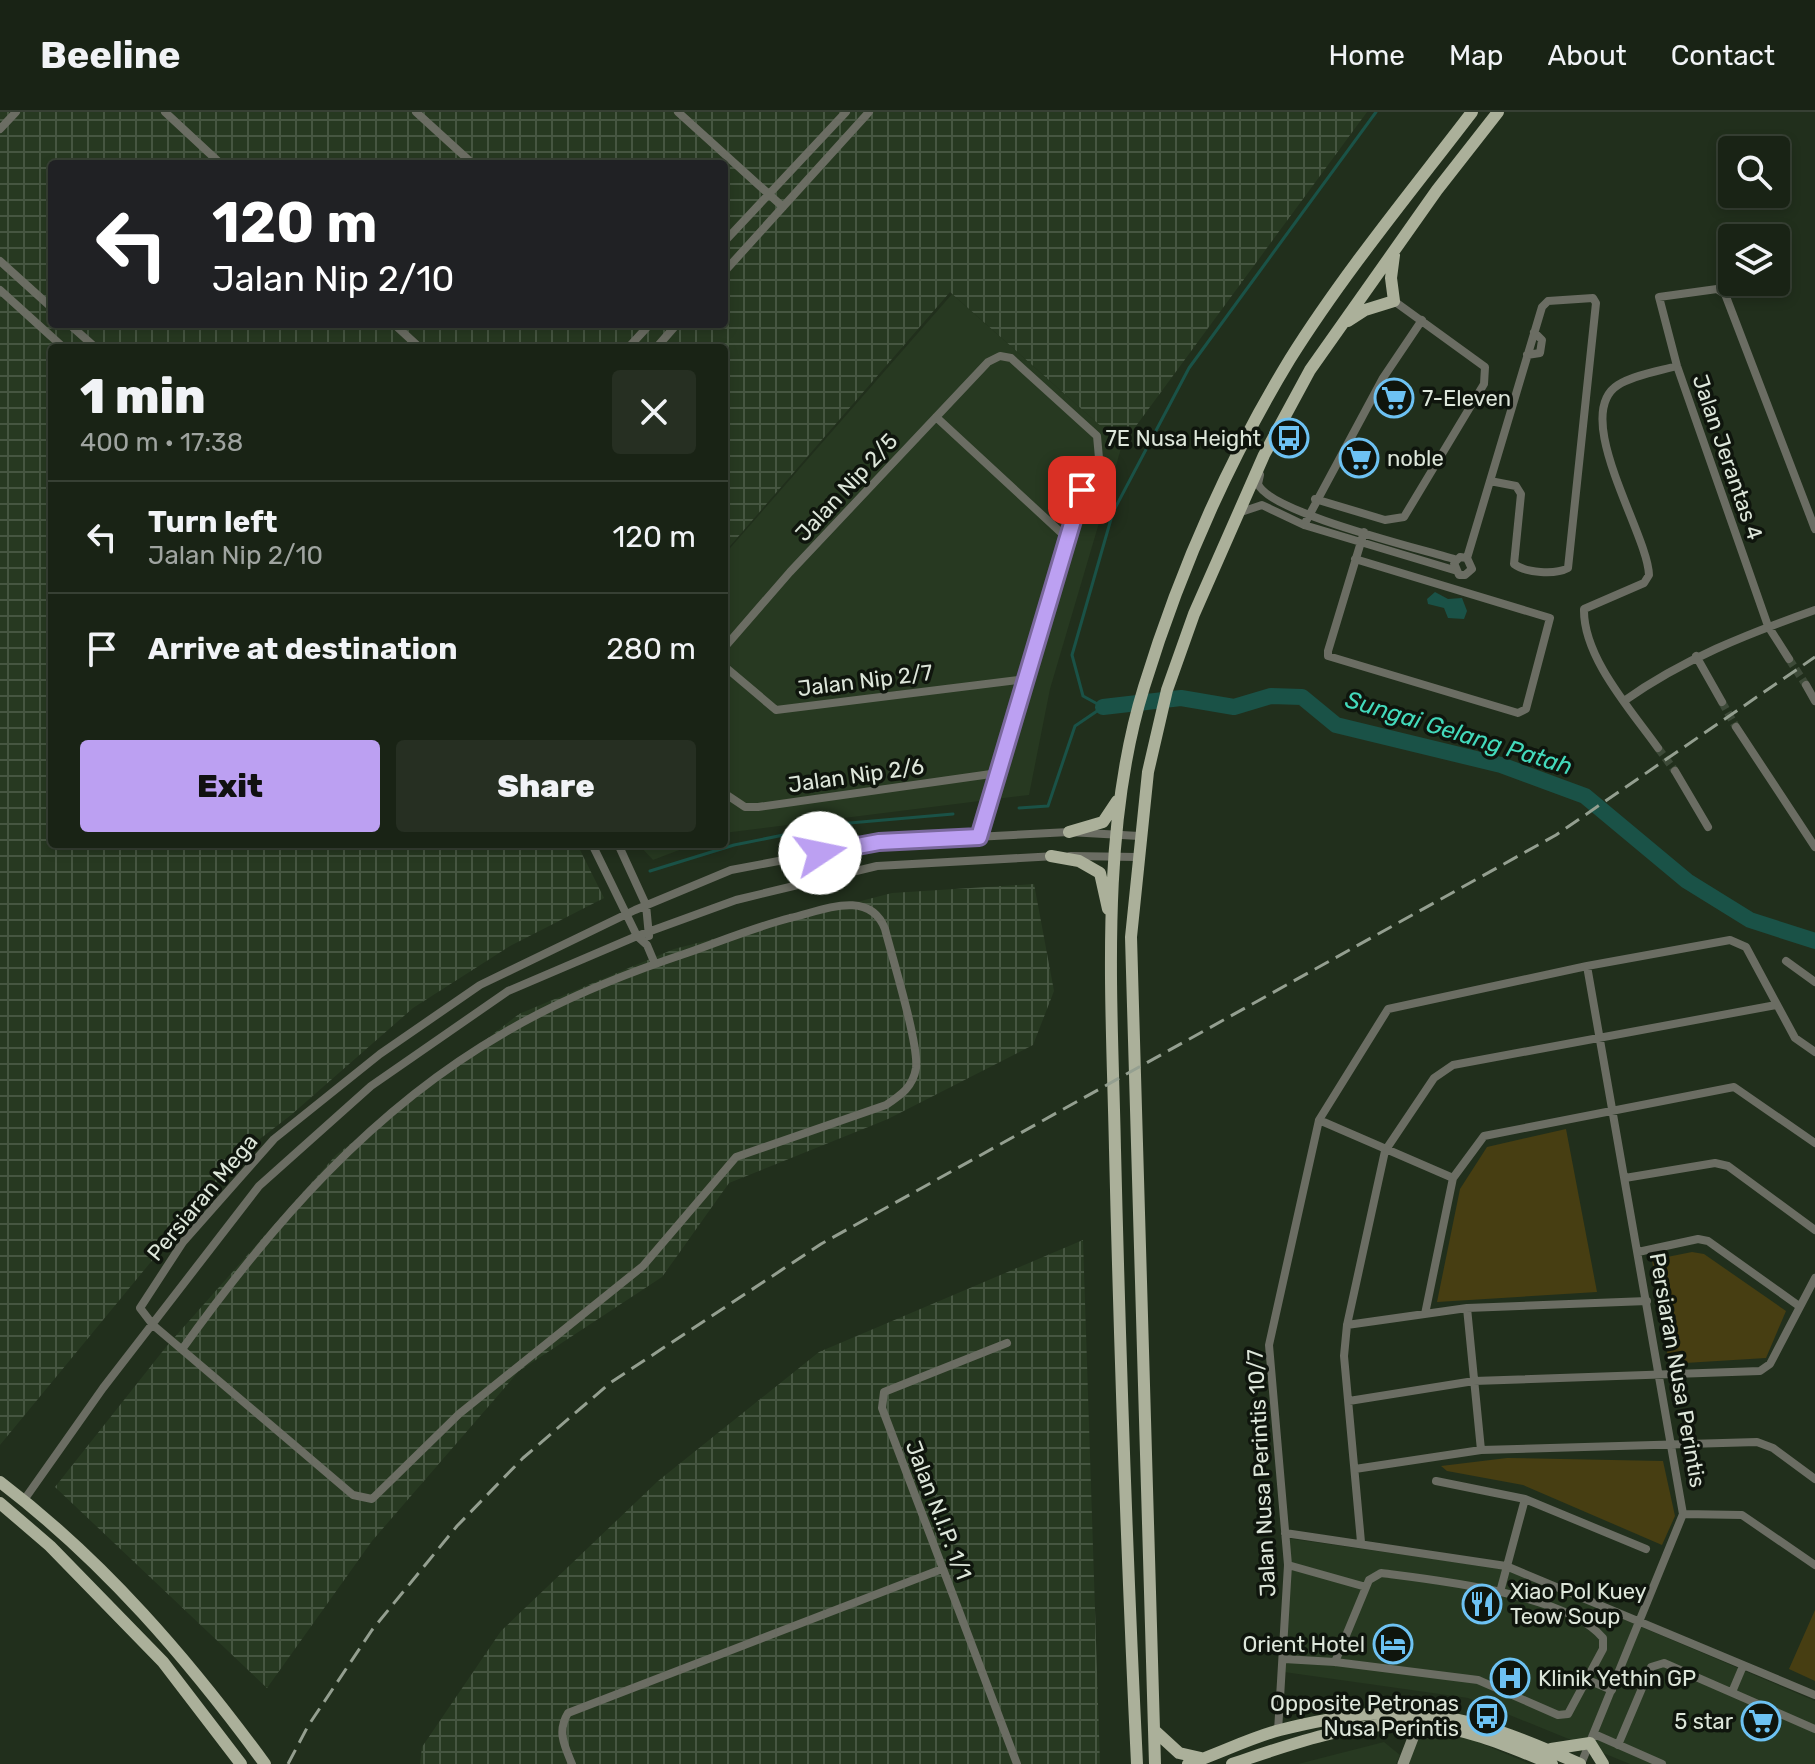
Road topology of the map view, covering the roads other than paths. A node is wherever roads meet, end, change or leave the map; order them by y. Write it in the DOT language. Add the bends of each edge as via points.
graph roads {
  1 [pos="16,112"];
  2 [pos="165,112"];
  3 [pos="416,112"];
  4 [pos="678,112"];
  5 [pos="846,112"];
  6 [pos="869,112"];
  7 [pos="1472,112"];
  8 [pos="1498,112"];
  9 [pos="0,129"];
  10 [pos="217,160"];
  11 [pos="469,160"];
  12 [pos="768,193"];
  13 [pos="783,207"];
  14 [pos="728,238"];
  15 [pos="1395,250"];
  16 [pos="0,261"];
  17 [pos="728,268"];
  18 [pos="0,290"];
  19 [pos="1394,301"];
  20 [pos="48,304"];
  21 [pos="1422,320"];
  22 [pos="1342,324"];
  23 [pos="74,328"];
  24 [pos="398,328"];
  25 [pos="646,328"];
  26 [pos="654,328"];
  27 [pos="674,328"];
  28 [pos="665,338"];
  29 [pos="60,344"];
  30 [pos="92,344"];
  31 [pos="416,344"];
  32 [pos="632,344"];
  33 [pos="660,344"];
  34 [pos="1677,366"];
  35 [pos="936,417"];
  36 [pos="1264,455"];
  37 [pos="1490,481"];
  38 [pos="1315,499"];
  39 [pos="1235,517"];
  40 [pos="1306,520"];
  41 [pos="1815,529"];
  42 [pos="1362,537"];
  43 [pos="1068,539"];
  44 [pos="1355,559"];
  45 [pos="1462,559"];
  46 [pos="1454,570"];
  47 [pos="1815,610"];
  48 [pos="1768,626"];
  49 [pos="728,644"];
  50 [pos="1696,656"];
  51 [pos="1789,659"];
  52 [pos="728,669"];
  53 [pos="1026,679"];
  54 [pos="1806,685"];
  55 [pos="1624,701"];
  56 [pos="1815,701"];
  57 [pos="1722,702"];
  58 [pos="1736,727"];
  59 [pos="1658,748"];
  60 [pos="1126,769"];
  61 [pos="1675,771"];
  62 [pos="998,773"];
  63 [pos="728,796"];
  64 [pos="1708,827"];
  65 [pos="1069,832"];
  66 [pos="1118,834"];
  67 [pos="1139,836"];
  68 [pos="979,837"];
  69 [pos="1815,847"];
  70 [pos="594,848"];
  71 [pos="620,848"];
  72 [pos="1117,854"];
  73 [pos="1051,856"];
  74 [pos="1137,857"];
  75 [pos="646,905"];
  76 [pos="628,913"];
  77 [pos="651,931"];
  78 [pos="637,936"];
  79 [pos="1111,936"];
  80 [pos="647,945"];
  81 [pos="1786,961"];
  82 [pos="655,964"];
  83 [pos="1587,966"];
  84 [pos="1815,982"];
  85 [pos="1776,1005"];
  86 [pos="1600,1039"];
  87 [pos="1815,1052"];
  88 [pos="1613,1111"];
  89 [pos="1319,1120"];
  90 [pos="1815,1143"];
  91 [pos="1385,1151"];
  92 [pos="1453,1178"];
  93 [pos="1625,1178"];
  94 [pos="1815,1230"];
  95 [pos="1638,1252"];
  96 [pos="1815,1278"];
  97 [pos="1647,1301"];
  98 [pos="1799,1306"];
  99 [pos="1467,1308"];
  100 [pos="1425,1314"];
  101 [pos="153,1325"];
  102 [pos="1347,1325"];
  103 [pos="1007,1343"];
  104 [pos="183,1348"];
  105 [pos="1661,1376"];
  106 [pos="1474,1381"];
  107 [pos="1349,1401"];
  108 [pos="1674,1446"];
  109 [pos="1481,1450"];
  110 [pos="1355,1469"];
  111 [pos="1815,1479"];
  112 [pos="1436,1481"];
  113 [pos="0,1482"];
  114 [pos="1525,1499"];
  115 [pos="24,1500"];
  116 [pos="0,1503"];
  117 [pos="1683,1514"];
  118 [pos="1285,1533"];
  119 [pos="1361,1542"];
  120 [pos="1646,1549"];
  121 [pos="1288,1565"];
  122 [pos="1815,1565"];
  123 [pos="1506,1566"];
  124 [pos="942,1569"];
  125 [pos="1367,1583"];
  126 [pos="1500,1592"];
  127 [pos="1640,1623"];
  128 [pos="1284,1659"];
  129 [pos="1335,1662"];
  130 [pos="1743,1666"];
  131 [pos="1588,1680"];
  132 [pos="1612,1690"];
  133 [pos="1732,1692"];
  134 [pos="1815,1695"];
  135 [pos="1418,1725"];
  136 [pos="1815,1729"];
  137 [pos="1155,1731"];
  138 [pos="1278,1731"];
  139 [pos="1135,1732"];
  140 [pos="1592,1739"];
  141 [pos="1618,1745"];
  142 [pos="1548,1749"];
  143 [pos="1204,1759"];
  144 [pos="241,1764"];
  145 [pos="265,1764"];
  146 [pos="572,1764"];
  147 [pos="1017,1764"];
  148 [pos="1127,1764"];
  149 [pos="1137,1764"];
  150 [pos="1155,1764"];
  151 [pos="1188,1764"];
  152 [pos="1232,1764"];
  153 [pos="1403,1764"];
  154 [pos="1552,1764"];
  155 [pos="1581,1764"];
  156 [pos="1603,1764"];
  157 [pos="1662,1764"];
  1 -- 9 [label="street"];
  2 -- 10 [label="street"];
  3 -- 11 [label="street"];
  4 -- 12 [label="street"];
  5 -- 12 [label="street"];
  6 -- 13 [label="street"];
  7 -- 60 [label="main road" via="1328,305 1240,446 1177,591 1142,691"];
  8 -- 15 [label="main road"];
  12 -- 13 [label="street"];
  12 -- 14 [label="street"];
  13 -- 17 [label="street"];
  15 -- 19 [label="main road"];
  15 -- 22 [label="main road"];
  16 -- 20 [label="street"];
  18 -- 29 [label="street"];
  19 -- 21 [label="street"];
  19 -- 22 [label="main road"];
  21 -- 38 [label="street"];
  21 -- 38 [label="street" via="1485,367 1485,375 1404,517 1385,520"];
  22 -- 36 [label="main road"];
  23 -- 30 [label="street"];
  24 -- 31 [label="street"];
  25 -- 32 [label="street"];
  26 -- 28 [label="street"];
  27 -- 28 [label="street"];
  28 -- 33 [label="street"];
  34 -- 41 [label="street, Jalan Jerantas 4" via="1659,297 1717,289 1725,294"];
  34 -- 48 [label="street, Jalan Jerantas 4"];
  34 -- 55 [label="street" via="1618,385 1608,396 1603,426 1602,437 1649,569 1644,583 1584,609 1609,683"];
  35 -- 43 [label="street"];
  35 -- 43 [label="street, Jalan Nip 2/5" via="1000,356 1011,358 1097,436 1099,458 1082,490"];
  35 -- 49 [label="street, Jalan Nip 2/5"];
  36 -- 39 [label="main road"];
  36 -- 40 [label="street" via="1261,490"];
  37 -- 37 [label="street" via="1516,486 1521,494 1514,564 1559,572 1568,568 1596,303 1587,297 1548,301 1542,307 1534,332 1542,340 1540,353 1527,355"];
  37 -- 45 [label="street"];
  38 -- 40 [label="street"];
  39 -- 40 [label="street" via="1262,505"];
  39 -- 67 [label="main road" via="1167,690"];
  40 -- 42 [label="street"];
  42 -- 44 [label="street"];
  42 -- 45 [label="street"];
  42 -- 46 [label="street"];
  43 -- 53 [label="street"];
  44 -- 44 [label="street" via="1328,651 1332,660 1518,713 1526,709 1551,621 1547,615"];
  45 -- 46 [label="street"];
  45 -- 46 [label="street" via="1472,566 1470,572"];
  47 -- 48 [label="street"];
  48 -- 50 [label="street"];
  48 -- 51 [label="street, Jalan Jerantas 4"];
  50 -- 55 [label="street"];
  50 -- 57 [label="street"];
  52 -- 53 [label="street, Jalan Nip 2/7" via="776,710"];
  53 -- 62 [label="street"];
  54 -- 56 [label="street"];
  55 -- 59 [label="street"];
  58 -- 69 [label="street"];
  60 -- 65 [label="main road" via="1112,814 1094,826"];
  60 -- 66 [label="main road"];
  61 -- 64 [label="street"];
  62 -- 63 [label="street, Jalan Nip 2/6" via="758,807 745,807"];
  62 -- 68 [label="street"];
  65 -- 66 [label="street, Persiaran Mega"];
  65 -- 68 [label="street, Persiaran Mega"];
  66 -- 67 [label="street, Persiaran Mega"];
  66 -- 72 [label="main road"];
  67 -- 74 [label="main road"];
  68 -- 75 [label="street, Persiaran Mega" via="879,842 731,870"];
  70 -- 76 [label="street"];
  71 -- 75 [label="street"];
  72 -- 73 [label="street, Persiaran Mega"];
  72 -- 74 [label="street, Persiaran Mega"];
  72 -- 79 [label="main road"];
  73 -- 77 [label="street, Persiaran Mega" via="877,866 736,900"];
  73 -- 79 [label="main road" via="1079,861 1100,873"];
  74 -- 137 [label="main road" via="1132,1035"];
  75 -- 76 [label="street, Persiaran Mega"];
  75 -- 77 [label="street"];
  76 -- 78 [label="street"];
  76 -- 101 [label="street, Persiaran Mega" via="480,985 380,1054 274,1139 183,1242 143,1301 140,1308"];
  77 -- 78 [label="street, Persiaran Mega"];
  77 -- 80 [label="street"];
  78 -- 80 [label="street"];
  78 -- 101 [label="street, Persiaran Mega" via="508,991 371,1086 259,1186"];
  79 -- 139 [label="main road"];
  80 -- 82 [label="street"];
  81 -- 84 [label="street"];
  82 -- 104 [label="street" via="506,1032 370,1131 309,1190"];
  82 -- 104 [label="street" via="778,921 842,906 868,907 885,929 909,1027 916,1058 910,1085 886,1105 736,1157 643,1266 459,1414 372,1499 353,1495"];
  83 -- 85 [label="street, Jalan Nusa Perintis 10/7" via="1738,942 1746,947"];
  83 -- 86 [label="street, Persiaran Nusa Perintis"];
  83 -- 89 [label="street, Jalan Nusa Perintis 10/7" via="1388,1009"];
  85 -- 86 [label="street"];
  85 -- 87 [label="street" via="1795,1038"];
  86 -- 88 [label="street, Persiaran Nusa Perintis"];
  86 -- 91 [label="street" via="1453,1065 1434,1078"];
  88 -- 90 [label="street" via="1734,1087"];
  88 -- 92 [label="street" via="1484,1136"];
  88 -- 93 [label="street, Persiaran Nusa Perintis"];
  89 -- 91 [label="street"];
  89 -- 118 [label="street, Jalan Nusa Perintis 10/7" via="1269,1345"];
  91 -- 92 [label="street"];
  91 -- 102 [label="street"];
  92 -- 100 [label="street"];
  93 -- 94 [label="street" via="1715,1163 1728,1166"];
  93 -- 95 [label="street, Persiaran Nusa Perintis"];
  95 -- 97 [label="street, Persiaran Nusa Perintis"];
  95 -- 98 [label="street" via="1708,1241"];
  96 -- 98 [label="street"];
  97 -- 99 [label="street"];
  97 -- 105 [label="street, Persiaran Nusa Perintis"];
  98 -- 105 [label="street" via="1770,1364 1760,1371"];
  99 -- 100 [label="street"];
  99 -- 106 [label="street"];
  100 -- 102 [label="street"];
  101 -- 104 [label="street"];
  101 -- 115 [label="street"];
  102 -- 107 [label="street"];
  103 -- 124 [label="street, Jalan N.I.P. 1/1" via="884,1392 882,1408"];
  105 -- 106 [label="street"];
  105 -- 108 [label="street, Persiaran Nusa Perintis"];
  106 -- 107 [label="street"];
  106 -- 109 [label="street"];
  107 -- 110 [label="street"];
  108 -- 109 [label="street"];
  108 -- 111 [label="street" via="1765,1443"];
  108 -- 117 [label="street, Persiaran Nusa Perintis"];
  109 -- 110 [label="street"];
  110 -- 119 [label="street"];
  112 -- 114 [label="street"];
  113 -- 115 [label="main road"];
  114 -- 120 [label="street"];
  114 -- 123 [label="street"];
  115 -- 145 [label="main road" via="156,1626"];
  116 -- 144 [label="main road" via="50,1546 163,1662"];
  117 -- 122 [label="street" via="1742,1515"];
  117 -- 127 [label="street, Persiaran Nusa Perintis"];
  118 -- 119 [label="street"];
  118 -- 121 [label="street, Jalan Nusa Perintis 10/7"];
  119 -- 123 [label="street"];
  121 -- 125 [label="street"];
  121 -- 128 [label="street, Jalan Nusa Perintis 10/7"];
  123 -- 126 [label="street"];
  123 -- 127 [label="street"];
  124 -- 146 [label="street" via="568,1713 561,1737"];
  124 -- 147 [label="street, Jalan N.I.P. 1/1"];
  125 -- 126 [label="street" via="1381,1573"];
  125 -- 129 [label="street"];
  126 -- 131 [label="street" via="1535,1601 1595,1629 1603,1638 1603,1649"];
  127 -- 130 [label="street"];
  127 -- 132 [label="street, Persiaran Nusa Perintis"];
  128 -- 129 [label="street"];
  128 -- 138 [label="street, Jalan Nusa Perintis 10/7"];
  129 -- 131 [label="street" via="1478,1680 1558,1715 1568,1714"];
  130 -- 133 [label="street"];
  130 -- 134 [label="street"];
  131 -- 132 [label="street"];
  132 -- 140 [label="street, Persiaran Nusa Perintis"];
  133 -- 136 [label="street"];
  133 -- 141 [label="street" via="1656,1663"];
  135 -- 152 [label="main road" via="1373,1727 1292,1743"];
  135 -- 153 [label="street"];
  135 -- 154 [label="main road" via="1490,1739"];
  137 -- 143 [label="main road" via="1179,1753"];
  137 -- 150 [label="main road"];
  138 -- 142 [label="main road" via="1365,1714 1427,1712 1493,1727"];
  138 -- 143 [label="main road"];
  139 -- 148 [label="main road"];
  139 -- 149 [label="main road"];
  140 -- 141 [label="street"];
  140 -- 142 [label="main road"];
  140 -- 155 [label="street, Persiaran Nusa Perintis"];
  140 -- 156 [label="main road"];
  141 -- 157 [label="street"];
  142 -- 155 [label="main road"];
  143 -- 151 [label="main road"];
}
